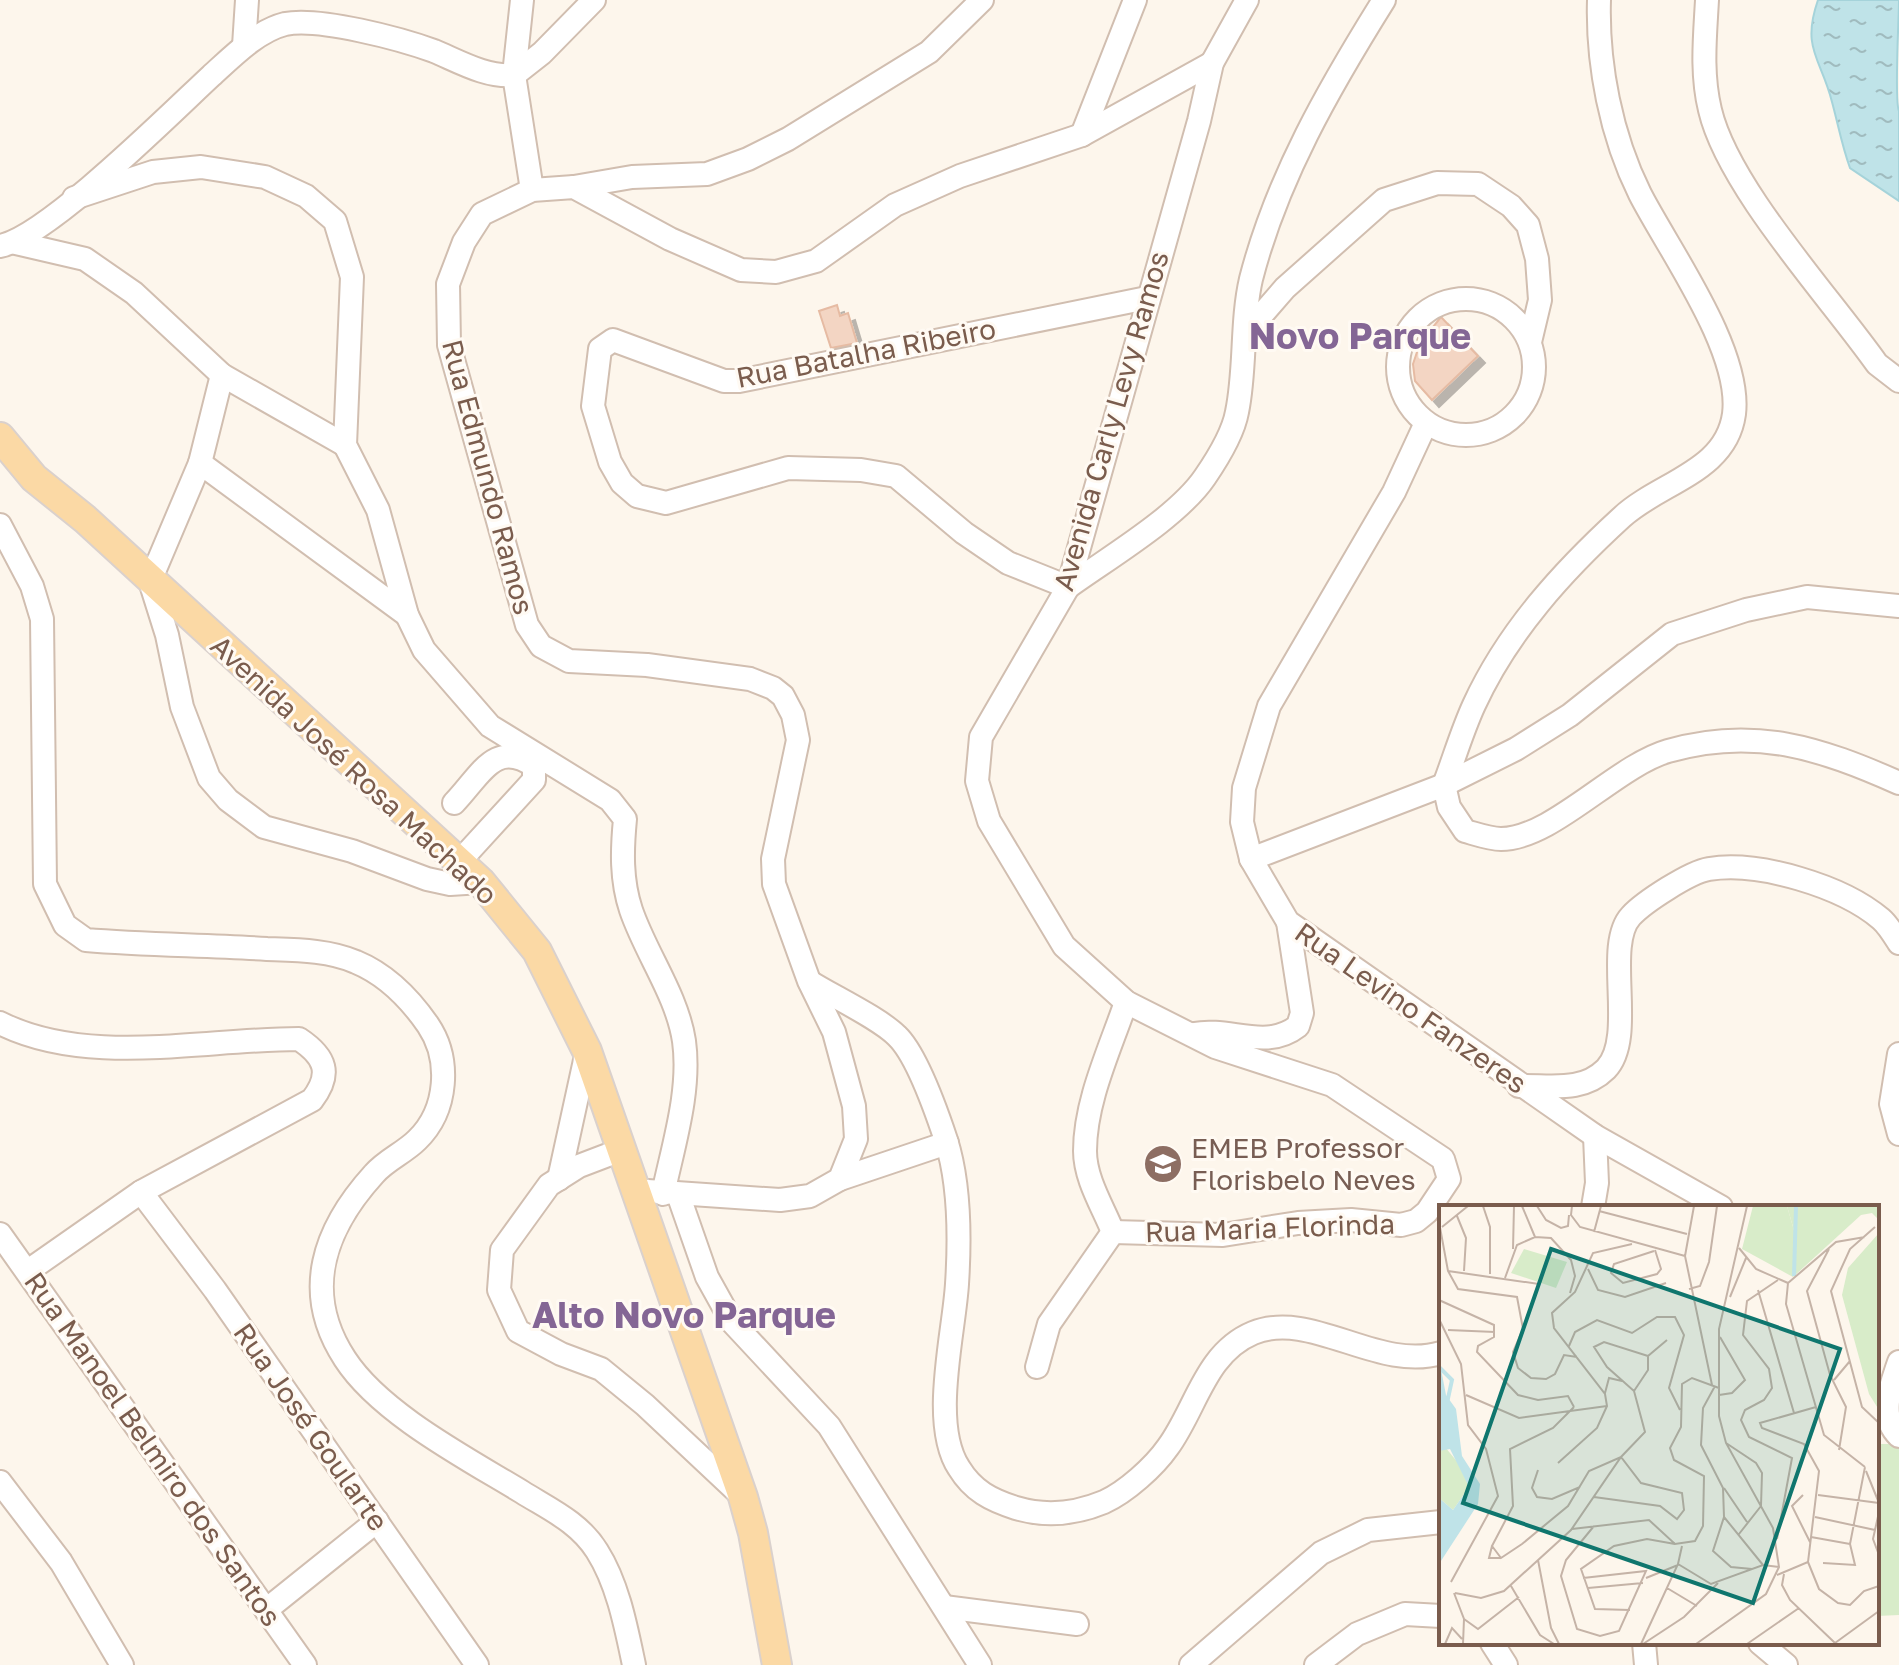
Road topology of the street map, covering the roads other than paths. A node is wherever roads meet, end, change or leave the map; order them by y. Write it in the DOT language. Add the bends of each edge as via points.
graph roads {
  1 [pos="247,0"];
  2 [pos="522,0"];
  3 [pos="594,0"];
  4 [pos="982,0"];
  5 [pos="1135,0"];
  6 [pos="1247,0"];
  7 [pos="1384,0"];
  8 [pos="1599,0"];
  9 [pos="1707,0"];
  10 [pos="244,46"];
  11 [pos="1212,63"];
  12 [pos="514,75"];
  13 [pos="1082,135"];
  14 [pos="574,187"];
  15 [pos="532,190"];
  16 [pos="74,198"];
  17 [pos="8,244"];
  18 [pos="1147,298"];
  19 [pos="1246,333"];
  20 [pos="1530,342"];
  21 [pos="222,375"];
  22 [pos="1899,381"];
  23 [pos="1426,423"];
  24 [pos="0,437"];
  25 [pos="345,445"];
  26 [pos="200,463"];
  27 [pos="0,525"];
  28 [pos="150,581"];
  29 [pos="1068,587"];
  30 [pos="1899,606"];
  31 [pos="407,615"];
  32 [pos="1899,783"];
  33 [pos="1444,785"];
  34 [pos="454,803"];
  35 [pos="1251,859"];
  36 [pos="459,862"];
  37 [pos="481,882"];
  38 [pos="1288,922"];
  39 [pos="1899,943"];
  40 [pos="809,981"];
  41 [pos="1126,1002"];
  42 [pos="0,1023"];
  43 [pos="1191,1034"];
  44 [pos="587,1051"];
  45 [pos="1899,1054"];
  46 [pos="1519,1086"];
  47 [pos="1899,1134"];
  48 [pos="1595,1136"];
  49 [pos="947,1143"];
  50 [pos="621,1150"];
  51 [pos="559,1179"];
  52 [pos="840,1179"];
  53 [pos="633,1190"];
  54 [pos="141,1192"];
  55 [pos="670,1194"];
  56 [pos="1593,1205"];
  57 [pos="1717,1205"];
  58 [pos="1113,1232"];
  59 [pos="0,1234"];
  60 [pos="28,1271"];
  61 [pos="1439,1354"];
  62 [pos="1899,1362"];
  63 [pos="1037,1367"];
  64 [pos="1898,1436"];
  65 [pos="0,1482"];
  66 [pos="743,1497"];
  67 [pos="377,1521"];
  68 [pos="1439,1522"];
  69 [pos="944,1607"];
  70 [pos="266,1610"];
  71 [pos="1439,1616"];
  72 [pos="1077,1624"];
  73 [pos="1493,1645"];
  74 [pos="1644,1645"];
  75 [pos="1762,1645"];
  76 [pos="122,1665"];
  77 [pos="305,1665"];
  78 [pos="477,1665"];
  79 [pos="634,1665"];
  80 [pos="777,1665"];
  81 [pos="980,1665"];
  82 [pos="1191,1665"];
  83 [pos="1316,1665"];
  84 [pos="1506,1665"];
  85 [pos="1646,1665"];
  86 [pos="1786,1665"];
  1 -- 10 [label="street"];
  2 -- 12 [label="street"];
  3 -- 12 [label="street"];
  4 -- 14 [label="street, Rua Edmundo Ramos" via="929,52 748,159 707,174 632,177"];
  5 -- 13 [label="street"];
  6 -- 11 [label="street, Avenida Carly Levy Ramos"];
  7 -- 19 [label="street" via="1341,69 1278,191 1251,282"];
  8 -- 33 [label="street" via="1605,84 1620,138 1639,192 1698,292 1729,372 1734,412 1728,435 1710,461 1628,511 1565,570 1523,624 1474,705"];
  9 -- 22 [label="street" via="1703,69 1710,112 1732,166 1877,364"];
  10 -- 12 [label="street" via="285,24 328,25 407,41 485,72"];
  10 -- 16 [label="street"];
  11 -- 13 [label="street"];
  11 -- 18 [label="street, Avenida Carly Levy Ramos"];
  12 -- 15 [label="street"];
  13 -- 14 [label="street" via="960,176 895,205 816,261 776,272 741,270"];
  14 -- 15 [label="street, Rua Edmundo Ramos"];
  15 -- 40 [label="street, Rua Edmundo Ramos" via="482,214 448,284 449,345 527,625 541,646 569,661 750,679 783,696 798,740 773,859 774,884"];
  16 -- 17 [label="street"];
  16 -- 25 [label="street" via="153,172 201,167 265,177 306,196 335,221 352,277"];
  17 -- 21 [label="street" via="85,259 134,293"];
  18 -- 29 [label="street, Avenida Carly Levy Ramos"];
  18 -- 29 [label="street, Rua Batalha Ribeiro" via="739,381 724,381 613,340 600,349 593,406 610,462 637,496 666,503 788,468 896,476 1008,563"];
  19 -- 20 [label="street" via="1285,288 1384,200 1451,183 1478,184 1528,225 1540,300"];
  19 -- 29 [label="street" via="1237,414 1203,480 1160,520"];
  20 -- 23 [label="street" via="1534,380 1512,419 1470,436"];
  20 -- 23 [label="street" via="1514,317 1496,304 1474,298 1430,308 1401,343 1397,365 1410,408"];
  21 -- 25 [label="street"];
  21 -- 26 [label="street"];
  23 -- 35 [label="street, Rua Levino Fanzeres" via="1394,492 1269,706 1244,788 1242,822"];
  24 -- 28 [label="main road, Avenida José Rosa Machado" via="34,478"];
  25 -- 31 [label="street" via="378,510"];
  26 -- 28 [label="street"];
  26 -- 31 [label="street"];
  27 -- 79 [label="street" via="32,586 42,619 43,845 45,884 53,905 65,925 86,940 310,951 356,962 395,986 420,1014 440,1043 443,1087 434,1116 418,1139 376,1171 344,1212 326,1249 320,1297 344,1358 380,1401 568,1519 597,1551 623,1614"];
  28 -- 36 [label="main road, Avenida José Rosa Machado"];
  28 -- 37 [label="street" via="182,707 209,778 228,800 264,827 427,879"];
  29 -- 41 [label="street, Avenida Carly Levy Ramos" via="981,737 977,781 989,821 1064,946"];
  30 -- 33 [label="street" via="1807,597 1672,634 1570,715"];
  31 -- 55 [label="street" via="424,650 490,726 610,800 625,819 622,853 631,910 684,1043"];
  32 -- 33 [label="street" via="1799,745 1743,738 1667,752 1615,777 1547,823 1501,839 1465,831 1449,807"];
  33 -- 35 [label="street"];
  34 -- 36 [label="street" via="495,759 516,754 534,766 534,780"];
  35 -- 38 [label="street, Rua Levino Fanzeres"];
  36 -- 37 [label="main road, Avenida José Rosa Machado"];
  37 -- 44 [label="main road, Avenida José Rosa Machado" via="537,951"];
  38 -- 43 [label="street" via="1302,1013 1298,1026 1270,1040 1208,1031"];
  38 -- 46 [label="street, Rua Levino Fanzeres"];
  39 -- 46 [label="street" via="1883,920 1853,900 1752,867 1706,869 1629,917 1620,939 1619,1037 1609,1067 1591,1082 1569,1087"];
  40 -- 49 [label="street" via="898,1037 926,1085"];
  40 -- 52 [label="street, Rua Edmundo Ramos" via="834,1032 854,1106 856,1139"];
  41 -- 43 [label="street, Avenida Carly Levy Ramos"];
  41 -- 58 [label="street" via="1090,1111 1085,1152"];
  42 -- 54 [label="street" via="68,1046 299,1039 315,1049 324,1067 324,1085 312,1100"];
  43 -- 58 [label="street, Rua Maria Florinda" via="1215,1047 1332,1085 1443,1159 1449,1179 1427,1212 1401,1225 1351,1220 1223,1235"];
  44 -- 50 [label="main road, Avenida José Rosa Machado"];
  44 -- 51 [label="street"];
  45 -- 47 [label="street" via="1891,1104"];
  46 -- 48 [label="street, Rua Levino Fanzeres"];
  48 -- 56 [label="street"];
  48 -- 57 [label="street, Rua Levino Fanzeres"];
  49 -- 52 [label="street"];
  49 -- 61 [label="street" via="958,1222 945,1426 957,1467 986,1499 1036,1513 1072,1513 1107,1501 1168,1448 1224,1352 1254,1333 1296,1328 1361,1349 1421,1359"];
  50 -- 51 [label="street"];
  50 -- 53 [label="main road, Avenida José Rosa Machado"];
  51 -- 66 [label="street" via="532,1205 502,1250 499,1290 518,1331 601,1369"];
  52 -- 55 [label="street" via="810,1196 780,1200"];
  53 -- 55 [label="street"];
  53 -- 66 [label="main road, Avenida José Rosa Machado"];
  54 -- 60 [label="street"];
  54 -- 67 [label="street, Rua José Goularte"];
  55 -- 69 [label="street" via="732,1322 829,1426"];
  58 -- 63 [label="street, Rua Maria Florinda" via="1049,1324"];
  59 -- 60 [label="street, Rua Manoel Belmiro dos Santos"];
  60 -- 70 [label="street, Rua Manoel Belmiro dos Santos"];
  62 -- 64 [label="street" via="1887,1399"];
  65 -- 76 [label="street" via="61,1562"];
  66 -- 80 [label="main road, Avenida José Rosa Machado"];
  67 -- 70 [label="street"];
  67 -- 78 [label="street, Rua José Goularte"];
  68 -- 82 [label="street" via="1368,1530 1321,1553"];
  69 -- 72 [label="street"];
  69 -- 81 [label="street"];
  70 -- 77 [label="street, Rua Manoel Belmiro dos Santos"];
  71 -- 83 [label="street" via="1405,1614 1357,1634"];
  73 -- 84 [label="street"];
  74 -- 85 [label="street"];
  75 -- 86 [label="street"];
}
